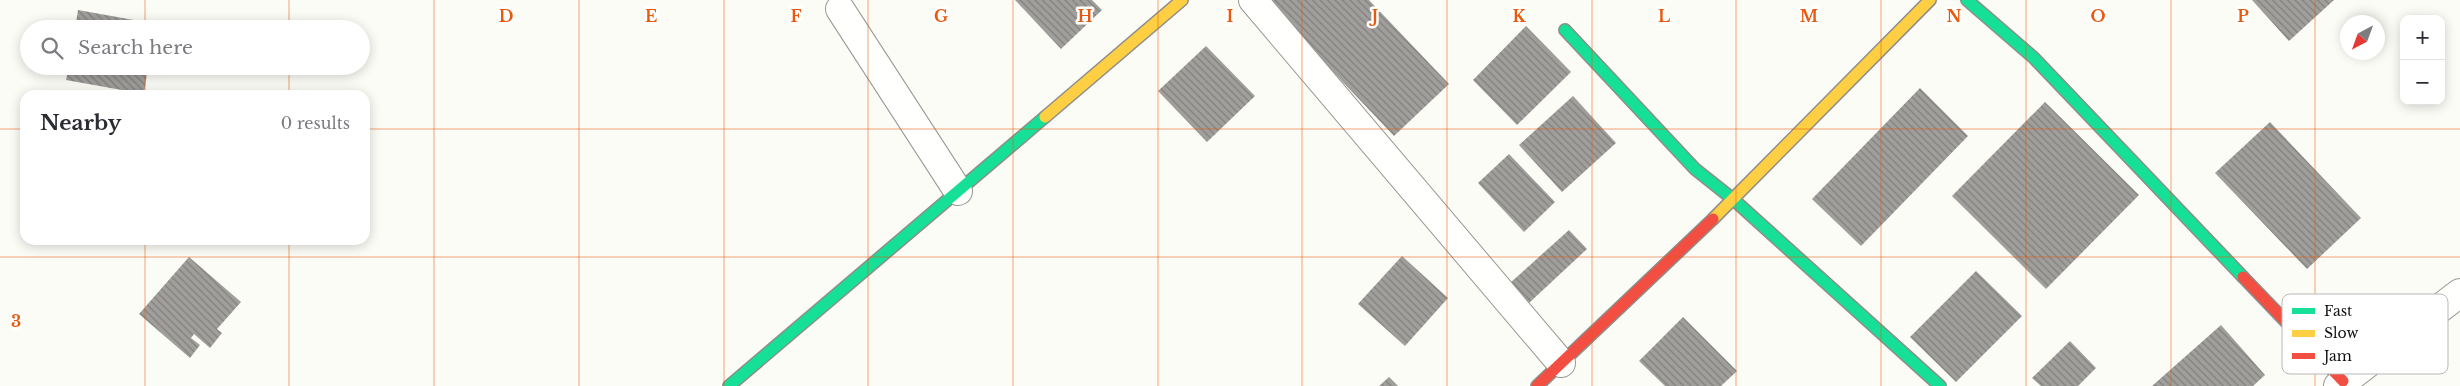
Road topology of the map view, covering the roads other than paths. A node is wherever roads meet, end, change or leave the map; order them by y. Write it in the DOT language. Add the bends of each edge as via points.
graph roads {
  1 [pos="1182,0"];
  2 [pos="1254,0"];
  3 [pos="1930,0"];
  4 [pos="1967,0"];
  5 [pos="840,9"];
  6 [pos="1565,30"];
  7 [pos="958,191"];
  8 [pos="1734,200"];
  9 [pos="2460,293"];
  10 [pos="2448,302"];
  11 [pos="2282,321"];
  12 [pos="1561,363"];
  13 [pos="2353,374"];
  14 [pos="2341,383"];
  15 [pos="728,386"];
  16 [pos="1537,386"];
  17 [pos="1940,386"];
  1 -- 7 [label="street"];
  2 -- 12 [label="street"];
  3 -- 8 [label="street"];
  4 -- 11 [label="street" via="2034,58"];
  5 -- 7 [label="street"];
  6 -- 8 [label="street" via="1695,170"];
  7 -- 15 [label="street"];
  8 -- 12 [label="street"];
  8 -- 17 [label="street"];
  9 -- 10 [label="street"];
  12 -- 16 [label="street"];
  13 -- 14 [label="street"];
}
